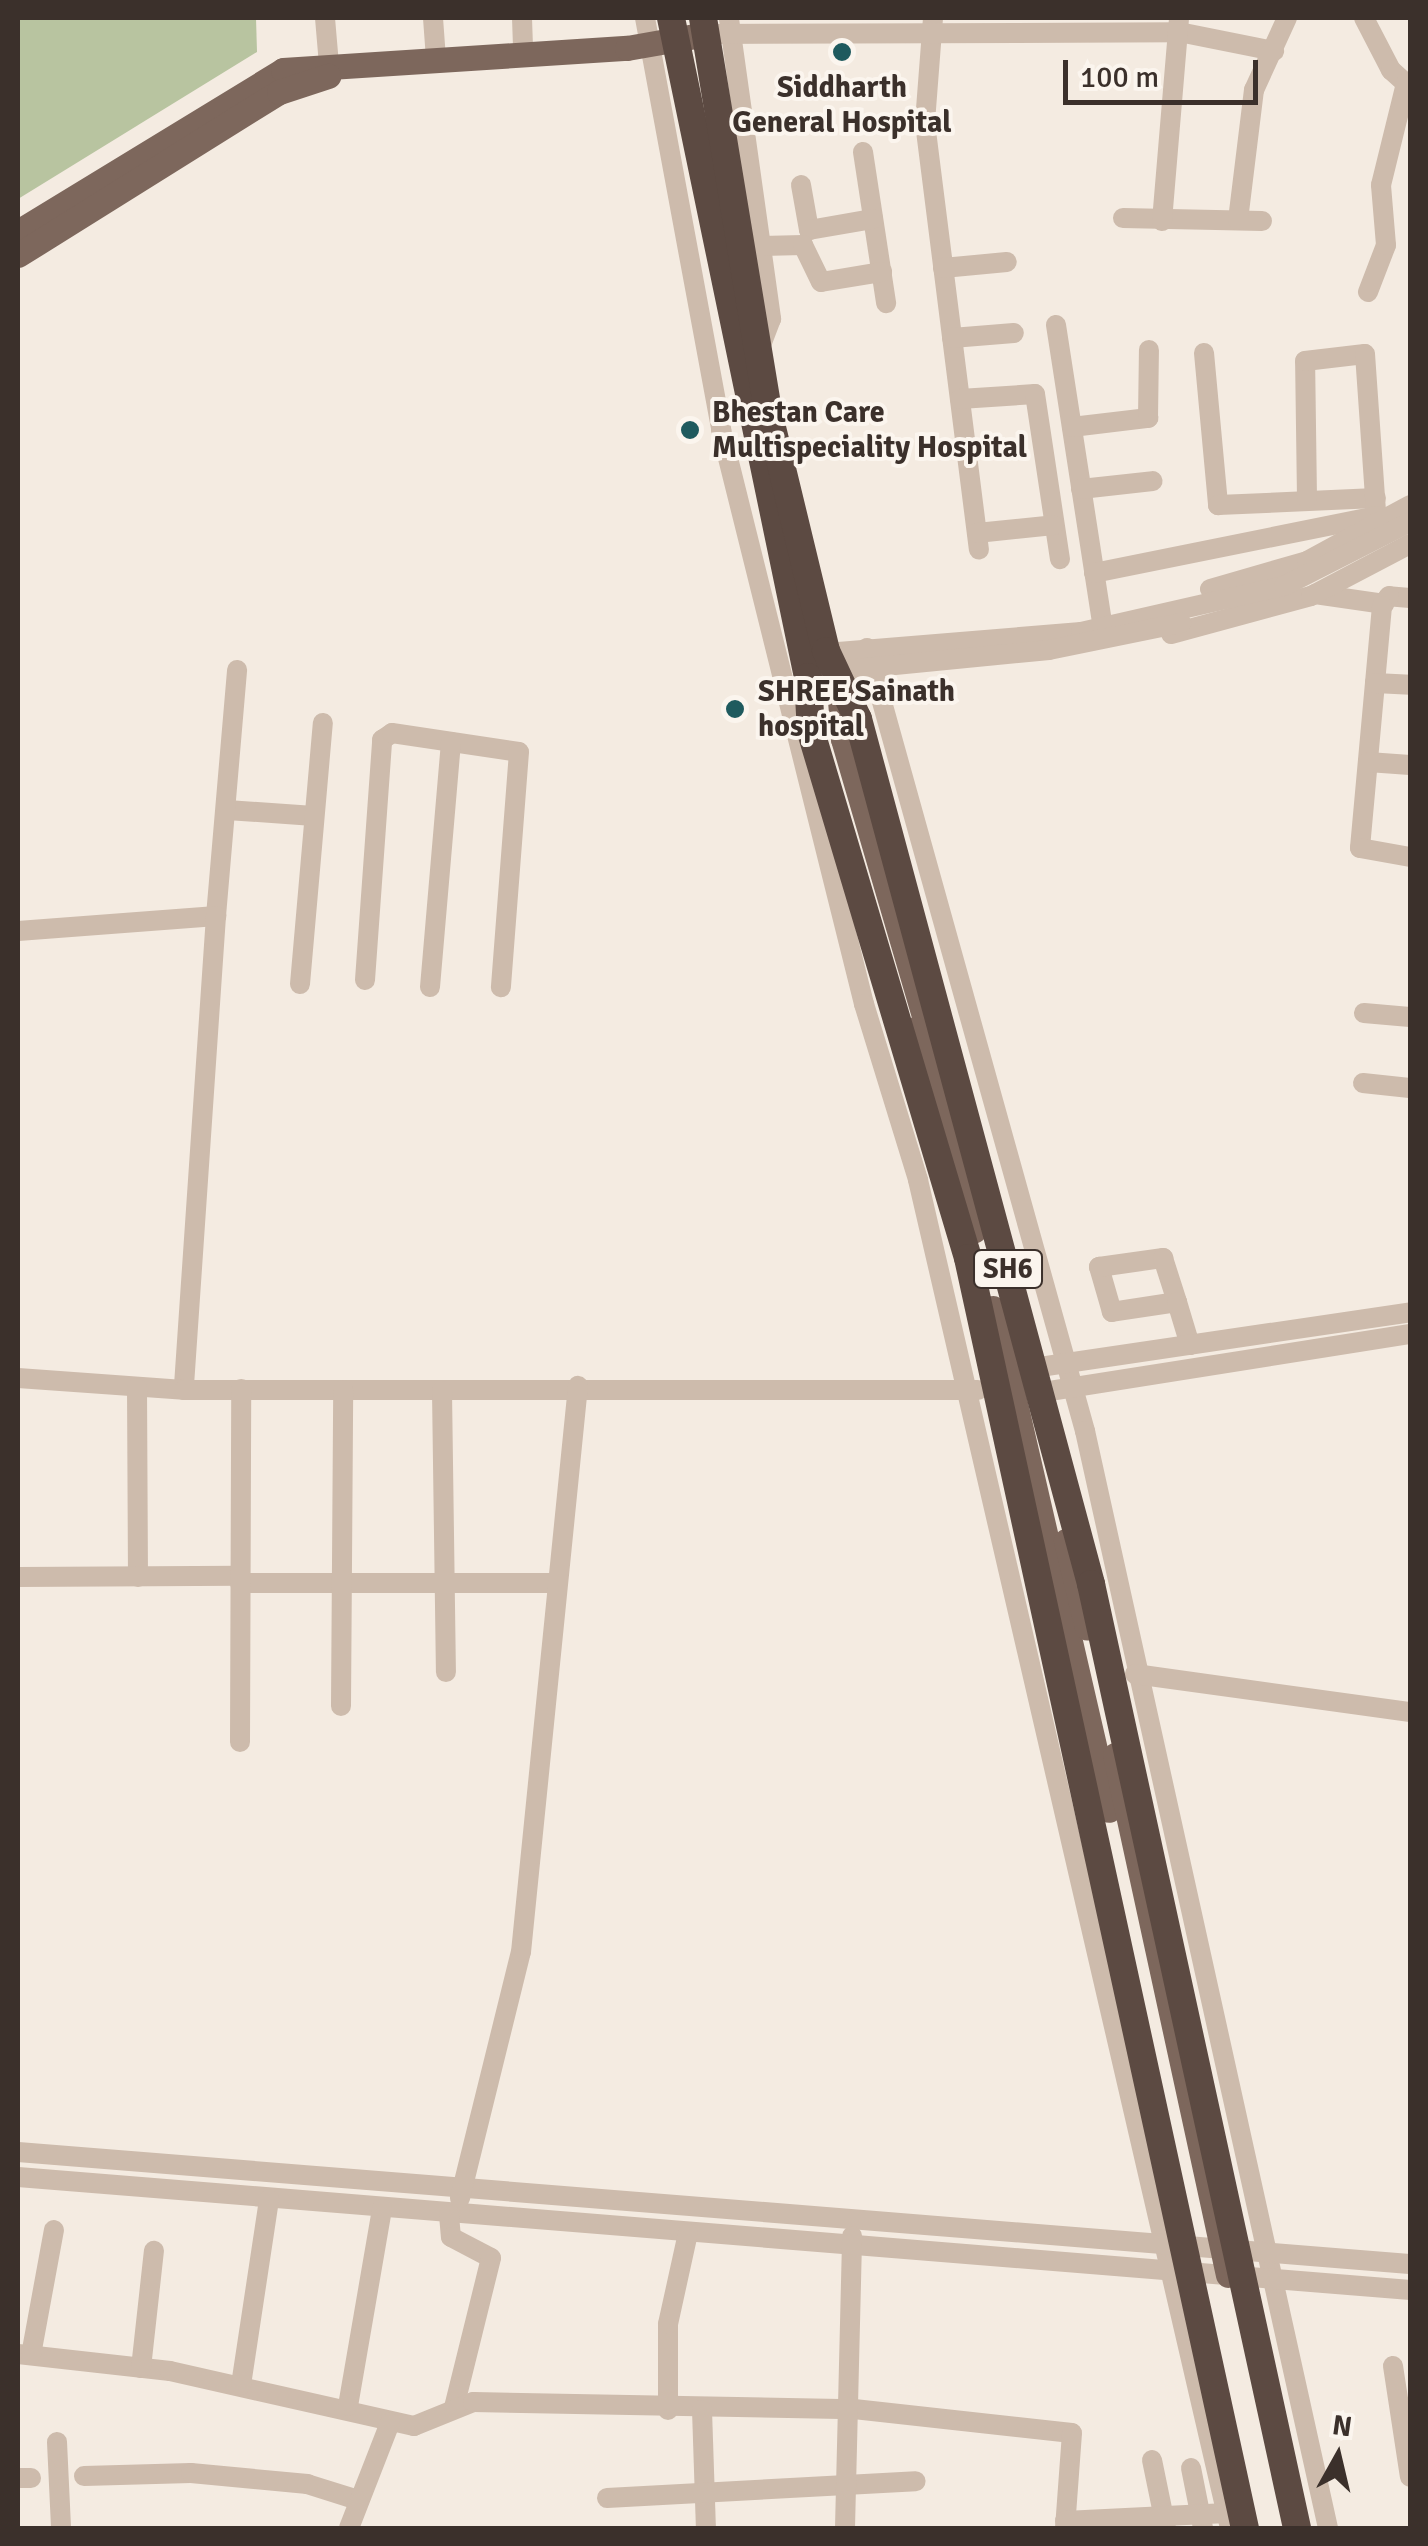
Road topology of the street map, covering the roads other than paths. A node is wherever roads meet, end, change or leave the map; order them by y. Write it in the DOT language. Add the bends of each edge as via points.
graph roads {
  1 [pos="325,18"];
  2 [pos="433,18"];
  3 [pos="522,18"];
  4 [pos="1287,18"];
  5 [pos="1364,18"];
  6 [pos="932,22"];
  7 [pos="1179,25"];
  8 [pos="1036,26"];
  9 [pos="722,32"];
  10 [pos="657,38"];
  11 [pos="523,51"];
  12 [pos="1274,51"];
  13 [pos="436,59"];
  14 [pos="336,68"];
  15 [pos="1408,85"];
  16 [pos="863,152"];
  17 [pos="802,185"];
  18 [pos="1122,218"];
  19 [pos="873,219"];
  20 [pos="1238,220"];
  21 [pos="1162,221"];
  22 [pos="1262,221"];
  23 [pos="18,232"];
  24 [pos="761,246"];
  25 [pos="18,255"];
  26 [pos="1007,262"];
  27 [pos="944,268"];
  28 [pos="882,272"];
  29 [pos="1368,292"];
  30 [pos="886,303"];
  31 [pos="1056,325"];
  32 [pos="1014,333"];
  33 [pos="952,338"];
  34 [pos="1149,350"];
  35 [pos="758,353"];
  36 [pos="1204,353"];
  37 [pos="1067,394"];
  38 [pos="960,399"];
  39 [pos="1036,399"];
  40 [pos="1072,427"];
  41 [pos="1154,482"];
  42 [pos="1307,498"];
  43 [pos="1083,499"];
  44 [pos="1410,506"];
  45 [pos="1376,512"];
  46 [pos="1053,519"];
  47 [pos="1410,522"];
  48 [pos="1410,535"];
  49 [pos="1410,544"];
  50 [pos="1060,559"];
  51 [pos="1094,573"];
  52 [pos="1286,591"];
  53 [pos="1314,594"];
  54 [pos="1410,598"];
  55 [pos="1384,604"];
  56 [pos="1103,624"];
  57 [pos="1083,638"];
  58 [pos="869,657"];
  59 [pos="238,670"];
  60 [pos="819,673"];
  61 [pos="1375,683"];
  62 [pos="1410,685"];
  63 [pos="323,723"];
  64 [pos="452,742"];
  65 [pos="1368,762"];
  66 [pos="1410,765"];
  67 [pos="227,810"];
  68 [pos="314,816"];
  69 [pos="1410,857"];
  70 [pos="216,916"];
  71 [pos="18,931"];
  72 [pos="365,980"];
  73 [pos="300,984"];
  74 [pos="430,987"];
  75 [pos="501,987"];
  76 [pos="1364,1013"];
  77 [pos="1410,1017"];
  78 [pos="1363,1084"];
  79 [pos="1410,1088"];
  80 [pos="1178,1302"];
  81 [pos="1410,1312"];
  82 [pos="1319,1326"];
  83 [pos="1410,1334"];
  84 [pos="1190,1345"];
  85 [pos="1324,1348"];
  86 [pos="1066,1363"];
  87 [pos="18,1365"];
  88 [pos="18,1378"];
  89 [pos="1035,1380"];
  90 [pos="184,1384"];
  91 [pos="551,1386"];
  92 [pos="578,1386"];
  93 [pos="138,1388"];
  94 [pos="1073,1389"];
  95 [pos="241,1390"];
  96 [pos="343,1390"];
  97 [pos="981,1390"];
  98 [pos="442,1391"];
  99 [pos="138,1576"];
  100 [pos="18,1577"];
  101 [pos="240,1579"];
  102 [pos="342,1583"];
  103 [pos="446,1583"];
  104 [pos="557,1583"];
  105 [pos="446,1672"];
  106 [pos="1135,1674"];
  107 [pos="341,1706"];
  108 [pos="1410,1712"];
  109 [pos="240,1742"];
  110 [pos="18,2152"];
  111 [pos="18,2178"];
  112 [pos="460,2188"];
  113 [pos="269,2199"];
  114 [pos="382,2209"];
  115 [pos="454,2215"];
  116 [pos="854,2221"];
  117 [pos="54,2230"];
  118 [pos="688,2233"];
  119 [pos="852,2246"];
  120 [pos="154,2252"];
  121 [pos="1268,2254"];
  122 [pos="1206,2261"];
  123 [pos="1410,2264"];
  124 [pos="1273,2278"];
  125 [pos="1410,2290"];
  126 [pos="24,2354"];
  127 [pos="1393,2366"];
  128 [pos="141,2368"];
  129 [pos="241,2385"];
  130 [pos="348,2406"];
  131 [pos="454,2407"];
  132 [pos="845,2409"];
  133 [pos="668,2410"];
  134 [pos="702,2410"];
  135 [pos="390,2423"];
  136 [pos="56,2442"];
  137 [pos="1152,2460"];
  138 [pos="1191,2468"];
  139 [pos="84,2476"];
  140 [pos="1410,2477"];
  141 [pos="916,2481"];
  142 [pos="845,2485"];
  143 [pos="705,2490"];
  144 [pos="607,2498"];
  145 [pos="358,2500"];
  146 [pos="1202,2522"];
  147 [pos="1234,2523"];
  148 [pos="1065,2525"];
  149 [pos="1165,2525"];
  150 [pos="61,2528"];
  151 [pos="349,2528"];
  152 [pos="706,2528"];
  153 [pos="846,2528"];
  154 [pos="1297,2528"];
  155 [pos="1328,2528"];
  1 -- 14 [label="street"];
  2 -- 13 [label="street"];
  3 -- 11 [label="street"];
  4 -- 12 [label="street"];
  5 -- 15 [label="street"];
  6 -- 8 [label="street"];
  6 -- 9 [label="street"];
  6 -- 27 [label="street" via="925,123"];
  7 -- 8 [label="street"];
  7 -- 12 [label="street"];
  7 -- 21 [label="street"];
  9 -- 10 [label="main road"];
  9 -- 24 [label="street"];
  9 -- 35 [label="highway, SH6"];
  10 -- 11 [label="main road"];
  10 -- 60 [label="highway"];
  10 -- 97 [label="street" via="721,430"];
  11 -- 13 [label="main road"];
  12 -- 20 [label="street" via="1254,90"];
  13 -- 14 [label="main road"];
  14 -- 23 [label="main road" via="269,75"];
  14 -- 25 [label="main road" via="280,92"];
  15 -- 29 [label="street" via="1382,185 1386,245"];
  16 -- 19 [label="street"];
  17 -- 19 [label="street" via="808,230"];
  18 -- 21 [label="street"];
  19 -- 28 [label="street"];
  20 -- 21 [label="street"];
  20 -- 22 [label="street"];
  24 -- 28 [label="street" via="803,245 820,282"];
  24 -- 35 [label="street" via="771,319"];
  26 -- 27 [label="street"];
  27 -- 33 [label="street"];
  28 -- 30 [label="street"];
  31 -- 37 [label="street"];
  32 -- 33 [label="street"];
  33 -- 38 [label="street"];
  34 -- 40 [label="street" via="1148,418"];
  35 -- 60 [label="highway, SH6"];
  36 -- 42 [label="street" via="1213,501"];
  37 -- 39 [label="street"];
  37 -- 40 [label="street"];
  38 -- 39 [label="street" via="1033,392"];
  38 -- 46 [label="street" via="978,541"];
  39 -- 46 [label="street"];
  40 -- 43 [label="street"];
  41 -- 43 [label="street"];
  42 -- 45 [label="street"];
  42 -- 45 [label="street" via="1304,361 1365,354"];
  43 -- 46 [label="street"];
  43 -- 51 [label="street"];
  44 -- 45 [label="street"];
  45 -- 51 [label="street"];
  45 -- 56 [label="street" via="1279,571"];
  46 -- 50 [label="street"];
  47 -- 52 [label="street"];
  48 -- 52 [label="street"];
  49 -- 53 [label="street"];
  51 -- 56 [label="street"];
  52 -- 56 [label="street"];
  52 -- 57 [label="street"];
  53 -- 55 [label="street"];
  53 -- 57 [label="street" via="1136,644"];
  54 -- 55 [label="street"];
  55 -- 61 [label="street"];
  56 -- 57 [label="street"];
  57 -- 58 [label="street"];
  58 -- 60 [label="street"];
  58 -- 86 [label="street"];
  59 -- 67 [label="street"];
  60 -- 89 [label="highway, SH6" via="858,719"];
  60 -- 97 [label="highway" via="810,732 968,1258"];
  60 -- 122 [label="main road" via="994,1255 1093,1652"];
  61 -- 62 [label="street"];
  61 -- 65 [label="street"];
  63 -- 68 [label="street"];
  64 -- 72 [label="street" via="392,733 382,740"];
  64 -- 74 [label="street"];
  64 -- 75 [label="street" via="518,752"];
  65 -- 66 [label="street"];
  65 -- 69 [label="street" via="1360,848"];
  67 -- 68 [label="street"];
  67 -- 70 [label="street"];
  68 -- 73 [label="street"];
  70 -- 71 [label="street"];
  70 -- 90 [label="street"];
  76 -- 77 [label="street"];
  78 -- 79 [label="street"];
  80 -- 84 [label="street"];
  81 -- 82 [label="street"];
  82 -- 84 [label="street"];
  82 -- 85 [label="street"];
  83 -- 85 [label="street"];
  84 -- 86 [label="street"];
  85 -- 94 [label="street"];
  86 -- 89 [label="street"];
  86 -- 94 [label="street"];
  87 -- 90 [label="street"];
  88 -- 93 [label="street"];
  89 -- 94 [label="street"];
  89 -- 122 [label="highway, SH6" via="1090,1584"];
  90 -- 91 [label="street" via="526,1378"];
  90 -- 93 [label="street"];
  90 -- 95 [label="street"];
  91 -- 92 [label="street"];
  91 -- 98 [label="street"];
  92 -- 97 [label="street"];
  92 -- 104 [label="street"];
  93 -- 99 [label="street"];
  94 -- 106 [label="street"];
  95 -- 96 [label="street"];
  95 -- 101 [label="street"];
  96 -- 98 [label="street"];
  96 -- 102 [label="street"];
  97 -- 122 [label="highway"];
  98 -- 103 [label="street"];
  99 -- 100 [label="street"];
  99 -- 101 [label="street"];
  101 -- 102 [label="street"];
  101 -- 109 [label="street"];
  102 -- 103 [label="street"];
  102 -- 107 [label="street"];
  103 -- 104 [label="street"];
  103 -- 105 [label="street"];
  104 -- 112 [label="street" via="521,1952"];
  106 -- 108 [label="street"];
  106 -- 121 [label="street"];
  110 -- 112 [label="street"];
  111 -- 113 [label="street"];
  112 -- 115 [label="street"];
  112 -- 116 [label="street"];
  113 -- 114 [label="street"];
  113 -- 129 [label="street"];
  114 -- 115 [label="street"];
  114 -- 130 [label="street"];
  115 -- 118 [label="street"];
  115 -- 131 [label="street" via="451,2237 491,2258"];
  116 -- 119 [label="street"];
  116 -- 122 [label="street"];
  117 -- 126 [label="street"];
  118 -- 119 [label="street"];
  118 -- 133 [label="street" via="668,2324"];
  119 -- 122 [label="street"];
  119 -- 132 [label="street"];
  120 -- 128 [label="street"];
  121 -- 122 [label="street"];
  121 -- 123 [label="street"];
  121 -- 124 [label="street"];
  122 -- 124 [label="street"];
  122 -- 147 [label="highway"];
  122 -- 154 [label="highway, SH6"];
  124 -- 125 [label="street"];
  124 -- 155 [label="street"];
  126 -- 128 [label="street"];
  127 -- 140 [label="street"];
  128 -- 129 [label="street"];
  129 -- 130 [label="street"];
  130 -- 135 [label="street"];
  131 -- 133 [label="street"];
  131 -- 135 [label="street" via="414,2426"];
  132 -- 134 [label="street"];
  132 -- 142 [label="street"];
  132 -- 148 [label="street" via="1072,2433"];
  133 -- 134 [label="street"];
  134 -- 143 [label="street"];
  135 -- 145 [label="street"];
  136 -- 150 [label="street"];
  137 -- 149 [label="street"];
  138 -- 146 [label="street"];
  139 -- 145 [label="street" via="191,2473 307,2484"];
  141 -- 142 [label="street"];
  142 -- 143 [label="street"];
  142 -- 153 [label="street"];
  143 -- 144 [label="street"];
  143 -- 152 [label="street"];
  145 -- 151 [label="street"];
  146 -- 147 [label="street"];
  146 -- 149 [label="street"];
  148 -- 149 [label="street"];
}
